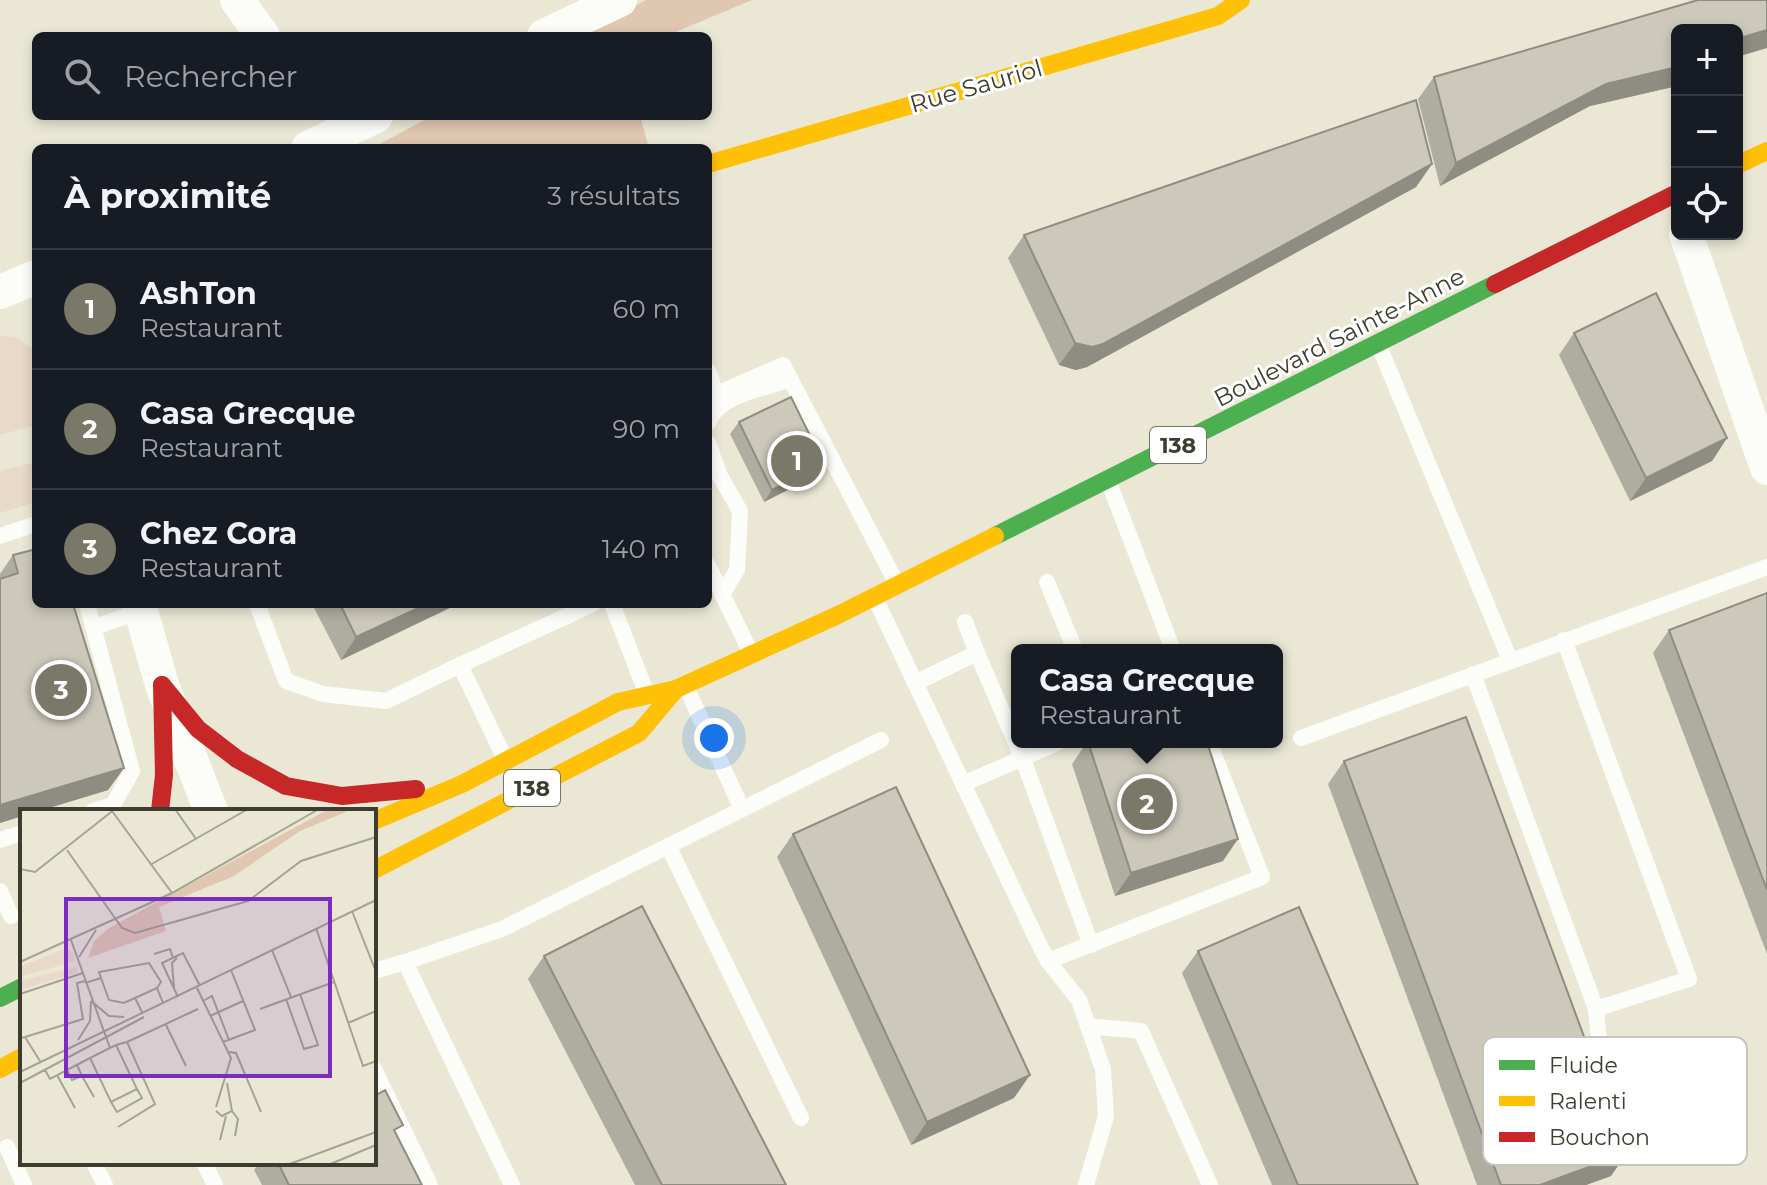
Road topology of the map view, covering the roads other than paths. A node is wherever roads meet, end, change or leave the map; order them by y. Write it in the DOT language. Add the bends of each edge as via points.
graph roads {
  1 [pos="237,0"];
  2 [pos="620,0"];
  3 [pos="1241,0"];
  4 [pos="260,32"];
  5 [pos="552,32"];
  6 [pos="366,120"];
  7 [pos="326,137"];
  8 [pos="1767,151"];
  9 [pos="1743,162"];
  10 [pos="712,163"];
  11 [pos="1671,201"];
  12 [pos="1688,240"];
  13 [pos="32,283"];
  14 [pos="0,292"];
  15 [pos="1378,344"];
  16 [pos="789,380"];
  17 [pos="712,396"];
  18 [pos="712,414"];
  19 [pos="712,454"];
  20 [pos="1767,468"];
  21 [pos="1108,480"];
  22 [pos="32,525"];
  23 [pos="0,536"];
  24 [pos="1767,567"];
  25 [pos="712,574"];
  26 [pos="1047,582"];
  27 [pos="897,586"];
  28 [pos="722,595"];
  29 [pos="874,597"];
  30 [pos="88,608"];
  31 [pos="140,608"];
  32 [pos="259,608"];
  33 [pos="614,608"];
  34 [pos="558,611"];
  35 [pos="965,622"];
  36 [pos="95,627"];
  37 [pos="1564,640"];
  38 [pos="1073,644"];
  39 [pos="1171,644"];
  40 [pos="977,653"];
  41 [pos="752,655"];
  42 [pos="1510,660"];
  43 [pos="460,665"];
  44 [pos="1473,674"];
  45 [pos="915,683"];
  46 [pos="162,685"];
  47 [pos="681,687"];
  48 [pos="648,695"];
  49 [pos="1011,731"];
  50 [pos="1301,738"];
  51 [pos="881,740"];
  52 [pos="1018,748"];
  53 [pos="1046,748"];
  54 [pos="1211,748"];
  55 [pos="1023,759"];
  56 [pos="506,761"];
  57 [pos="462,784"];
  58 [pos="963,784"];
  59 [pos="100,809"];
  60 [pos="160,809"];
  61 [pos="210,809"];
  62 [pos="742,809"];
  63 [pos="376,820"];
  64 [pos="20,834"];
  65 [pos="0,840"];
  66 [pos="668,846"];
  67 [pos="376,869"];
  68 [pos="0,891"];
  69 [pos="11,916"];
  70 [pos="1091,945"];
  71 [pos="1048,961"];
  72 [pos="405,962"];
  73 [pos="376,970"];
  74 [pos="20,988"];
  75 [pos="0,998"];
  76 [pos="1596,1009"];
  77 [pos="1088,1026"];
  78 [pos="1599,1037"];
  79 [pos="20,1058"];
  80 [pos="0,1069"];
  81 [pos="376,1073"];
  82 [pos="801,1118"];
  83 [pos="10,1145"];
  84 [pos="95,1165"];
  85 [pos="205,1165"];
  86 [pos="24,1185"];
  87 [pos="105,1185"];
  88 [pos="215,1185"];
  89 [pos="430,1185"];
  90 [pos="512,1185"];
  91 [pos="1086,1185"];
  92 [pos="1210,1185"];
  1 -- 4 [label="street"];
  2 -- 5 [label="street"];
  3 -- 10 [label="main road, Rue Sauriol" via="1218,16"];
  6 -- 7 [label="street"];
  8 -- 9 [label="main road"];
  11 -- 15 [label="main road, Boulevard Sainte-Anne / 138"];
  12 -- 20 [label="street"];
  13 -- 14 [label="street"];
  15 -- 21 [label="main road, Boulevard Sainte-Anne / 138"];
  15 -- 42 [label="lane"];
  16 -- 17 [label="lane" via="783,365"];
  16 -- 18 [label="lane" via="726,403"];
  16 -- 27 [label="lane"];
  19 -- 28 [label="lane" via="740,511 737,570"];
  21 -- 27 [label="main road, Boulevard Sainte-Anne / 138"];
  21 -- 39 [label="lane"];
  22 -- 23 [label="lane"];
  24 -- 37 [label="lane"];
  25 -- 28 [label="lane"];
  26 -- 38 [label="lane"];
  27 -- 29 [label="main road, Boulevard Sainte-Anne / 138"];
  28 -- 41 [label="lane"];
  29 -- 41 [label="main road, Boulevard Sainte-Anne / 138"];
  29 -- 45 [label="lane"];
  30 -- 36 [label="lane"];
  31 -- 36 [label="lane"];
  31 -- 46 [label="street"];
  32 -- 43 [label="lane" via="286,681 323,694 386,701"];
  33 -- 48 [label="lane"];
  34 -- 43 [label="lane"];
  35 -- 40 [label="lane"];
  36 -- 59 [label="lane" via="132,771 113,805"];
  37 -- 42 [label="lane"];
  37 -- 76 [label="lane" via="1689,979"];
  40 -- 45 [label="lane"];
  40 -- 49 [label="lane"];
  41 -- 47 [label="main road, Boulevard Sainte-Anne / 138"];
  42 -- 44 [label="lane"];
  43 -- 56 [label="lane"];
  44 -- 50 [label="lane"];
  44 -- 76 [label="lane"];
  45 -- 58 [label="lane"];
  46 -- 57 [label="main road" via="198,729 286,786 342,796"];
  46 -- 60 [label="main road"];
  46 -- 61 [label="street"];
  47 -- 48 [label="main road, Boulevard Sainte-Anne / 138"];
  47 -- 62 [label="lane"];
  47 -- 67 [label="main road, Boulevard Sainte-Anne / 138" via="639,733"];
  48 -- 56 [label="main road, Boulevard Sainte-Anne / 138" via="618,702"];
  51 -- 62 [label="lane"];
  52 -- 55 [label="lane"];
  53 -- 55 [label="lane"];
  54 -- 70 [label="lane" via="1262,877"];
  55 -- 58 [label="lane"];
  55 -- 70 [label="lane"];
  56 -- 57 [label="main road, Boulevard Sainte-Anne / 138"];
  57 -- 63 [label="main road, Boulevard Sainte-Anne / 138"];
  58 -- 71 [label="lane"];
  62 -- 66 [label="lane"];
  64 -- 65 [label="lane"];
  66 -- 72 [label="lane" via="502,929"];
  66 -- 82 [label="lane"];
  68 -- 69 [label="lane"];
  70 -- 71 [label="lane"];
  71 -- 77 [label="lane" via="1079,1000"];
  72 -- 73 [label="lane"];
  72 -- 90 [label="lane"];
  74 -- 75 [label="main road"];
  76 -- 78 [label="lane"];
  77 -- 91 [label="lane" via="1103,1069 1106,1116"];
  77 -- 92 [label="lane" via="1141,1031"];
  79 -- 80 [label="main road"];
  81 -- 89 [label="lane"];
  83 -- 86 [label="lane"];
  84 -- 87 [label="lane"];
  85 -- 88 [label="lane"];
}
